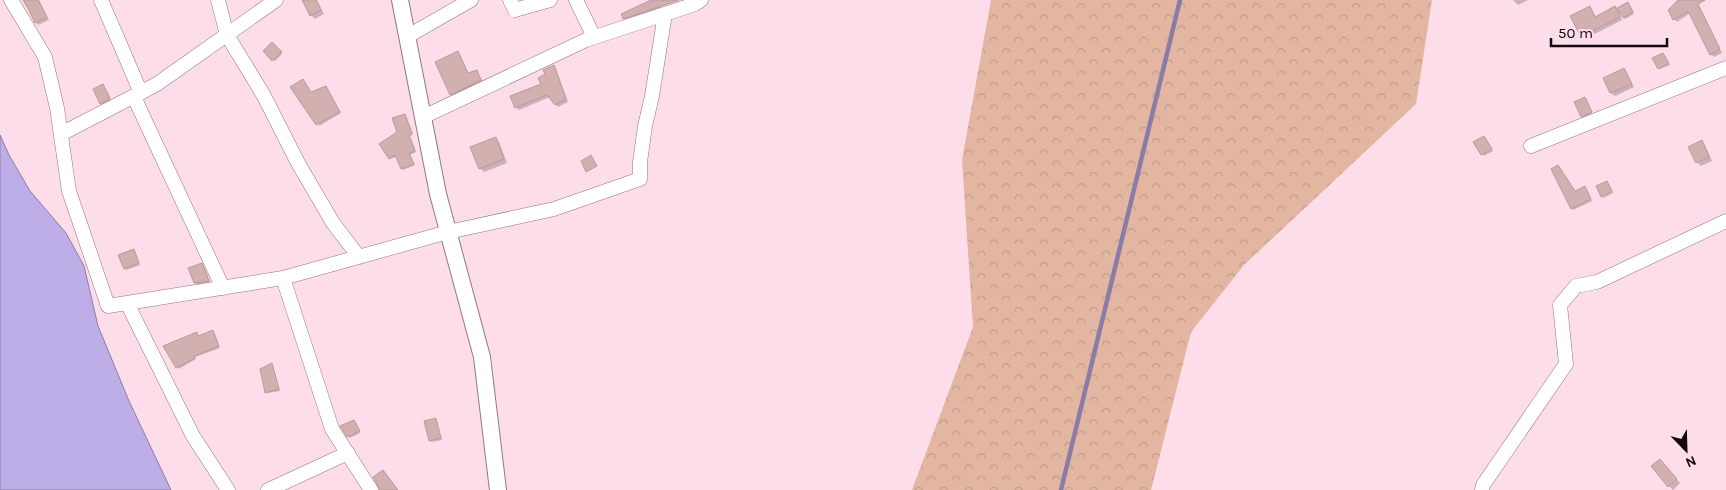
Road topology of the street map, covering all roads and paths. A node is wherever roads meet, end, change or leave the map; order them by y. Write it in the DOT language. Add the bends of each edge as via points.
graph roads {
  1 [pos="11,0"];
  2 [pos="101,0"];
  3 [pos="218,0"];
  4 [pos="276,0"];
  5 [pos="400,0"];
  6 [pos="471,0"];
  7 [pos="510,0"];
  8 [pos="550,0"];
  9 [pos="576,0"];
  10 [pos="701,0"];
  11 [pos="665,14"];
  12 [pos="227,35"];
  13 [pos="408,36"];
  14 [pos="594,37"];
  15 [pos="1726,68"];
  16 [pos="137,95"];
  17 [pos="424,117"];
  18 [pos="61,134"];
  19 [pos="1531,146"];
  20 [pos="1726,221"];
  21 [pos="448,232"];
  22 [pos="360,257"];
  23 [pos="283,278"];
  24 [pos="222,288"];
  25 [pos="127,303"];
  26 [pos="348,454"];
  27 [pos="228,490"];
  28 [pos="268,490"];
  29 [pos="371,490"];
  30 [pos="498,490"];
  31 [pos="1482,490"];
  1 -- 18 [label="street" via="45,57"];
  2 -- 16 [label="street"];
  3 -- 12 [label="street"];
  4 -- 12 [label="street"];
  5 -- 13 [label="street"];
  6 -- 13 [label="street"];
  7 -- 8 [label="street" via="515,10"];
  9 -- 14 [label="street"];
  10 -- 11 [label="street"];
  11 -- 14 [label="street"];
  11 -- 21 [label="street" via="645,126 640,179 554,209"];
  12 -- 16 [label="street"];
  12 -- 22 [label="street" via="333,223"];
  13 -- 17 [label="street"];
  14 -- 17 [label="street"];
  15 -- 19 [label="street"];
  16 -- 18 [label="street"];
  16 -- 24 [label="street"];
  17 -- 21 [label="street"];
  18 -- 25 [label="street" via="69,191 108,306"];
  20 -- 31 [label="street" via="1597,282 1576,286 1560,305 1566,364 1482,485"];
  21 -- 22 [label="street"];
  21 -- 30 [label="street" via="482,357"];
  22 -- 23 [label="street"];
  23 -- 24 [label="street"];
  23 -- 26 [label="street" via="332,429"];
  24 -- 25 [label="street"];
  25 -- 27 [label="street" via="193,436"];
  26 -- 28 [label="street"];
  26 -- 29 [label="street"];
}
